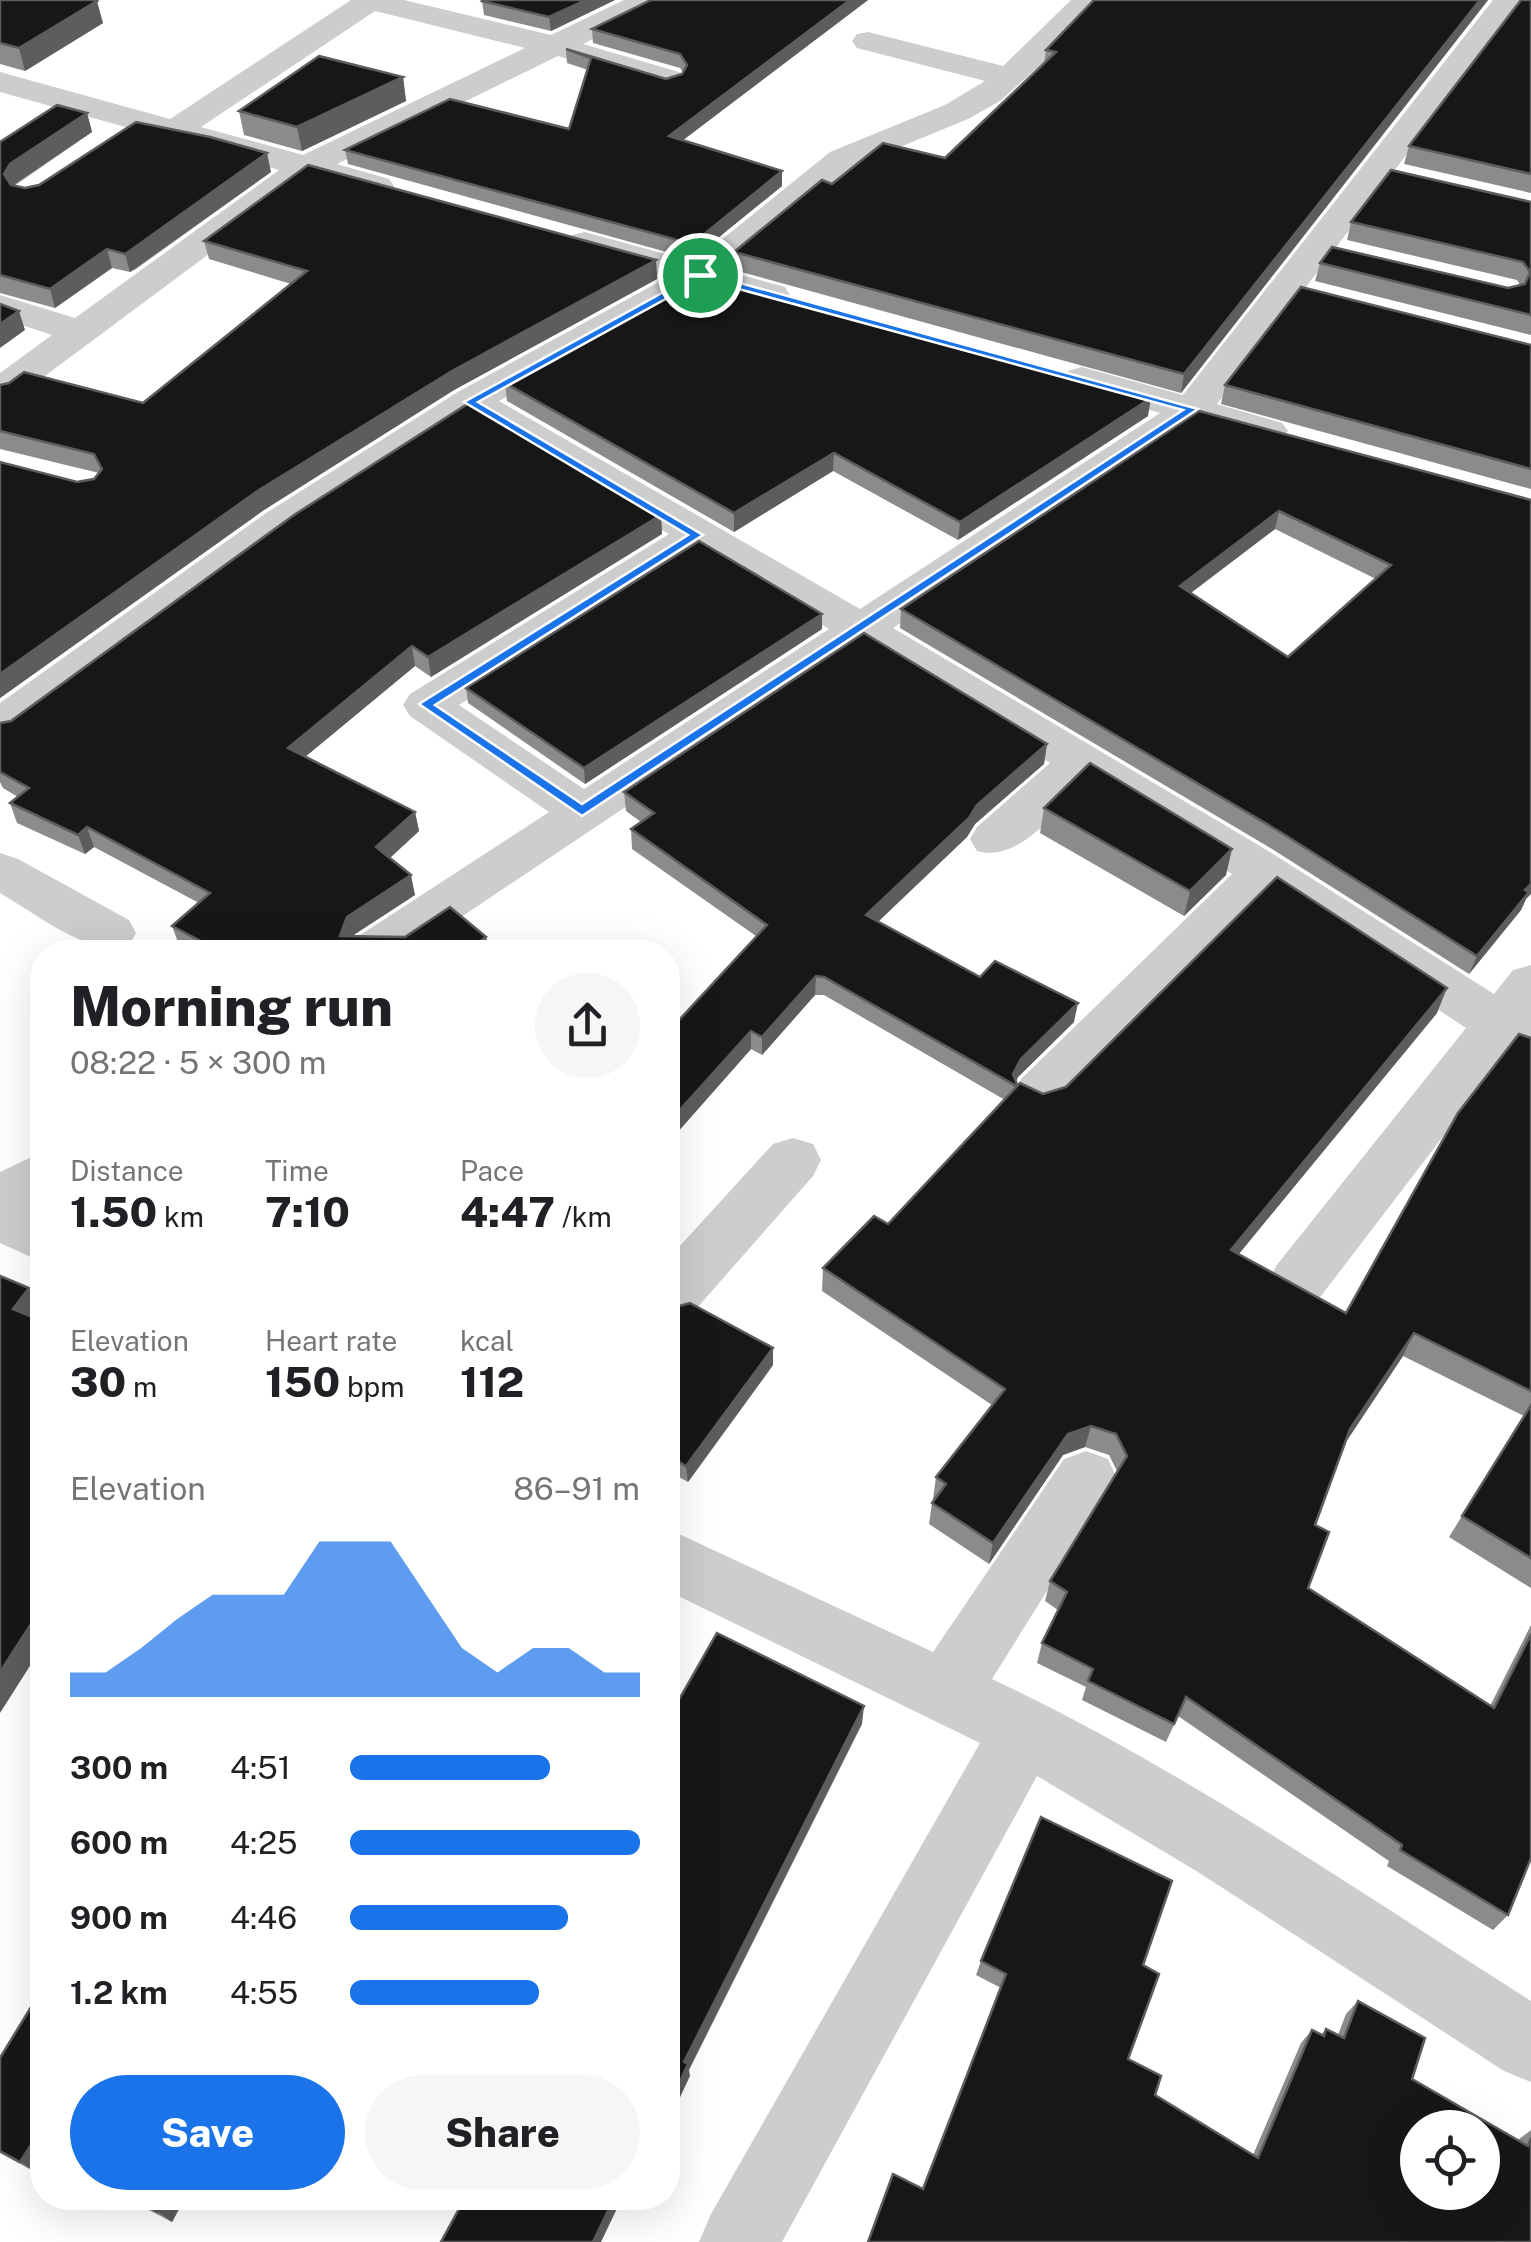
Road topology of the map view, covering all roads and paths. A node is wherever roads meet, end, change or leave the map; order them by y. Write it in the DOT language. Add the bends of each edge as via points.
graph roads {
  1 [pos="648,0"];
  2 [pos="1088,0"];
  3 [pos="1509,0"];
  4 [pos="868,41"];
  5 [pos="554,45"];
  6 [pos="1008,76"];
  7 [pos="668,79"];
  8 [pos="0,82"];
  9 [pos="157,125"];
  10 [pos="108,141"];
  11 [pos="305,167"];
  12 [pos="418,198"];
  13 [pos="550,234"];
  14 [pos="700,275"];
  15 [pos="0,306"];
  16 [pos="814,307"];
  17 [pos="80,332"];
  18 [pos="1041,368"];
  19 [pos="0,390"];
  20 [pos="470,402"];
  21 [pos="1192,409"];
  22 [pos="1304,442"];
  23 [pos="697,535"];
  24 [pos="861,628"];
  25 [pos="0,726"];
  26 [pos="1081,762"];
  27 [pos="582,811"];
  28 [pos="994,840"];
  29 [pos="0,872"];
  30 [pos="1265,872"];
  31 [pos="110,934"];
  32 [pos="390,940"];
  33 [pos="1521,1017"];
  34 [pos="1040,1094"];
  35 [pos="793,1160"];
  36 [pos="30,1182"];
  37 [pos="0,1200"];
  38 [pos="0,1216"];
  39 [pos="30,1232"];
  40 [pos="1296,1283"];
  41 [pos="680,1286"];
  42 [pos="1086,1479"];
  43 [pos="680,1565"];
  44 [pos="945,1692"];
  45 [pos="1025,1730"];
  46 [pos="1531,2044"];
  47 [pos="739,2242"];
  1 -- 5 [label="street"];
  2 -- 6 [label="street"];
  3 -- 21 [label="street" via="1397,177 1306,293"];
  4 -- 6 [label="street"];
  5 -- 7 [label="street"];
  5 -- 9 [label="street" via="370,2"];
  5 -- 11 [label="street"];
  6 -- 14 [label="street" via="974,103 842,159"];
  8 -- 9 [label="street"];
  9 -- 10 [label="street"];
  9 -- 11 [label="street"];
  11 -- 12 [label="street"];
  11 -- 17 [label="street"];
  13 -- 14 [label="street"];
  14 -- 16 [label="street"];
  14 -- 20 [label="street"];
  15 -- 17 [label="street"];
  17 -- 19 [label="street"];
  18 -- 21 [label="street"];
  20 -- 23 [label="street"];
  20 -- 25 [label="street" via="280,522"];
  21 -- 22 [label="street"];
  21 -- 24 [label="street"];
  23 -- 24 [label="street"];
  23 -- 27 [label="street" via="426,704"];
  24 -- 26 [label="street"];
  24 -- 27 [label="street"];
  26 -- 28 [label="street"];
  26 -- 30 [label="street"];
  27 -- 32 [label="street"];
  29 -- 31 [label="street"];
  30 -- 33 [label="street"];
  30 -- 34 [label="street"];
  33 -- 40 [label="street"];
  35 -- 41 [label="street"];
  36 -- 37 [label="street"];
  38 -- 39 [label="street"];
  42 -- 44 [label="street"];
  43 -- 44 [label="street"];
  44 -- 45 [label="street"];
  45 -- 46 [label="street" via="1223,1846"];
  45 -- 47 [label="street"];
}
